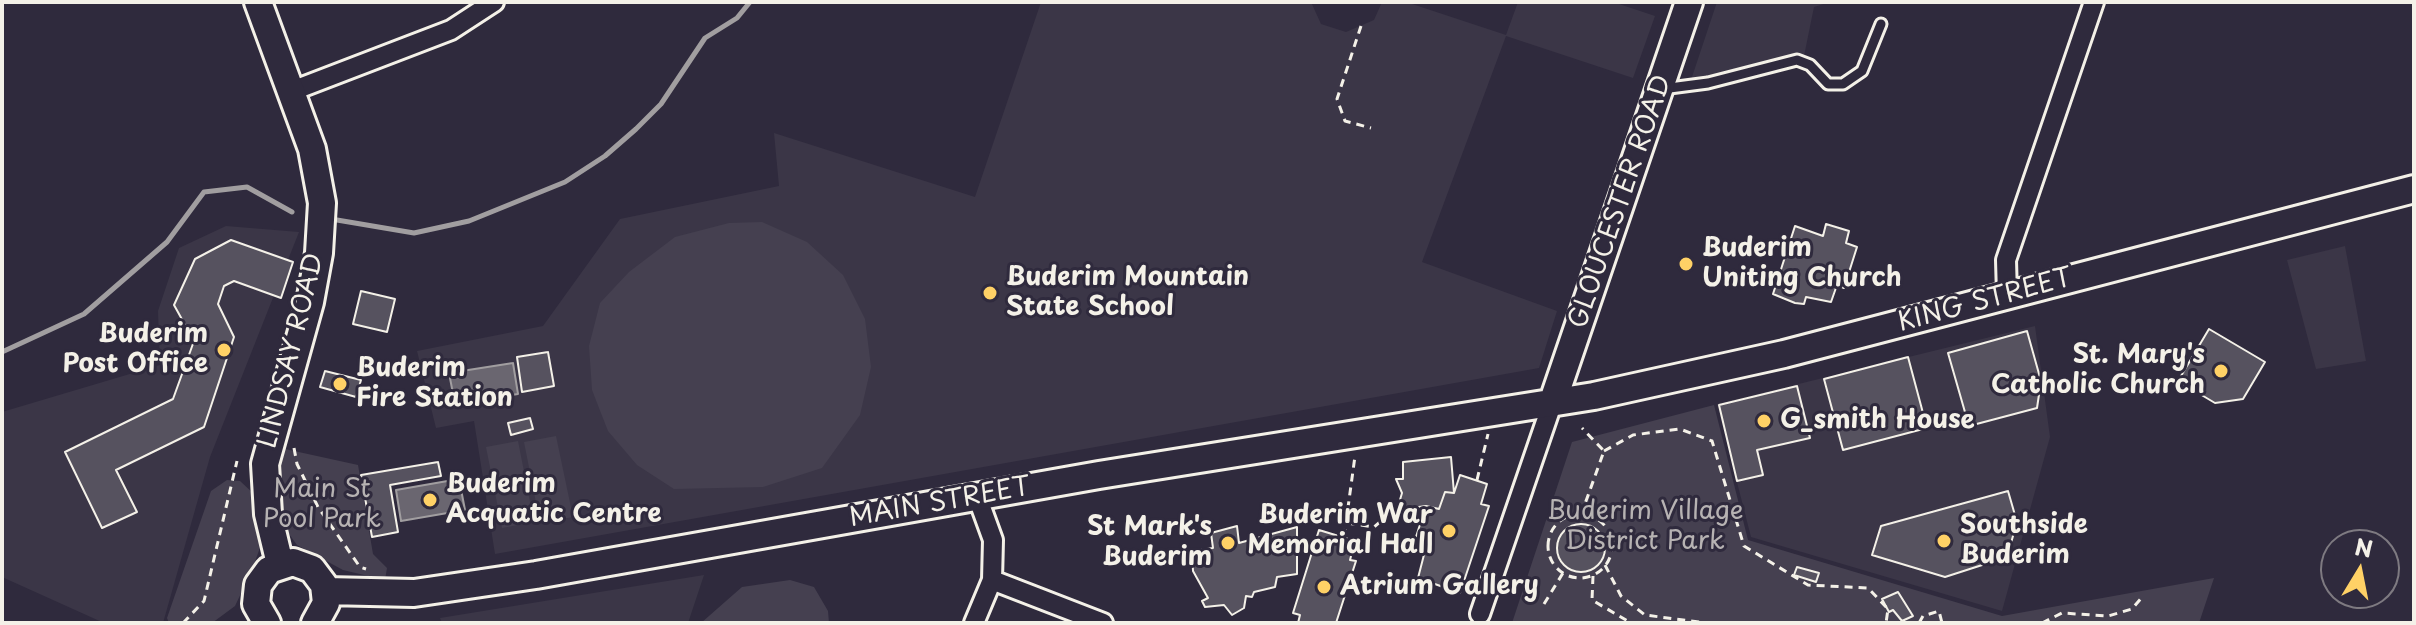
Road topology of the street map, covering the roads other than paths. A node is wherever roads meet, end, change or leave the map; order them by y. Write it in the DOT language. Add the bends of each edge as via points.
graph roads {
  1 [pos="258,2"];
  2 [pos="494,2"];
  3 [pos="1689,2"];
  4 [pos="2094,2"];
  5 [pos="1881,24"];
  6 [pos="1658,90"];
  7 [pos="292,91"];
  8 [pos="2414,189"];
  9 [pos="2007,295"];
  10 [pos="1553,401"];
  11 [pos="977,496"];
  12 [pos="280,564"];
  13 [pos="992,580"];
  14 [pos="326,591"];
  15 [pos="1480,614"];
  16 [pos="255,619"];
  17 [pos="315,623"];
  18 [pos="974,623"];
  19 [pos="1103,623"];
  1 -- 7 [label="main road, LINDSAY ROAD"];
  2 -- 7 [label="street" via="451,30"];
  3 -- 6 [label="main road, GLOUCESTER ROAD"];
  4 -- 9 [label="street" via="2006,260"];
  5 -- 6 [label="lane" via="1862,71 1843,84 1828,84 1810,65 1797,60"];
  6 -- 10 [label="main road, GLOUCESTER ROAD"];
  7 -- 12 [label="main road, LINDSAY ROAD" via="312,149 322,203 310,302 265,464 268,514"];
  8 -- 9 [label="main road, KING STREET"];
  9 -- 10 [label="main road, KING STREET" via="1784,354"];
  10 -- 11 [label="main road, MAIN STREET"];
  10 -- 15 [label="street"];
  11 -- 13 [label="street" via="993,540"];
  11 -- 14 [label="main road, MAIN STREET" via="425,592"];
  12 -- 14 [label="main road" via="312,569"];
  12 -- 16 [label="main road" via="260,580"];
  13 -- 18 [label="street"];
  13 -- 19 [label="street"];
  14 -- 17 [label="main road"];
}
